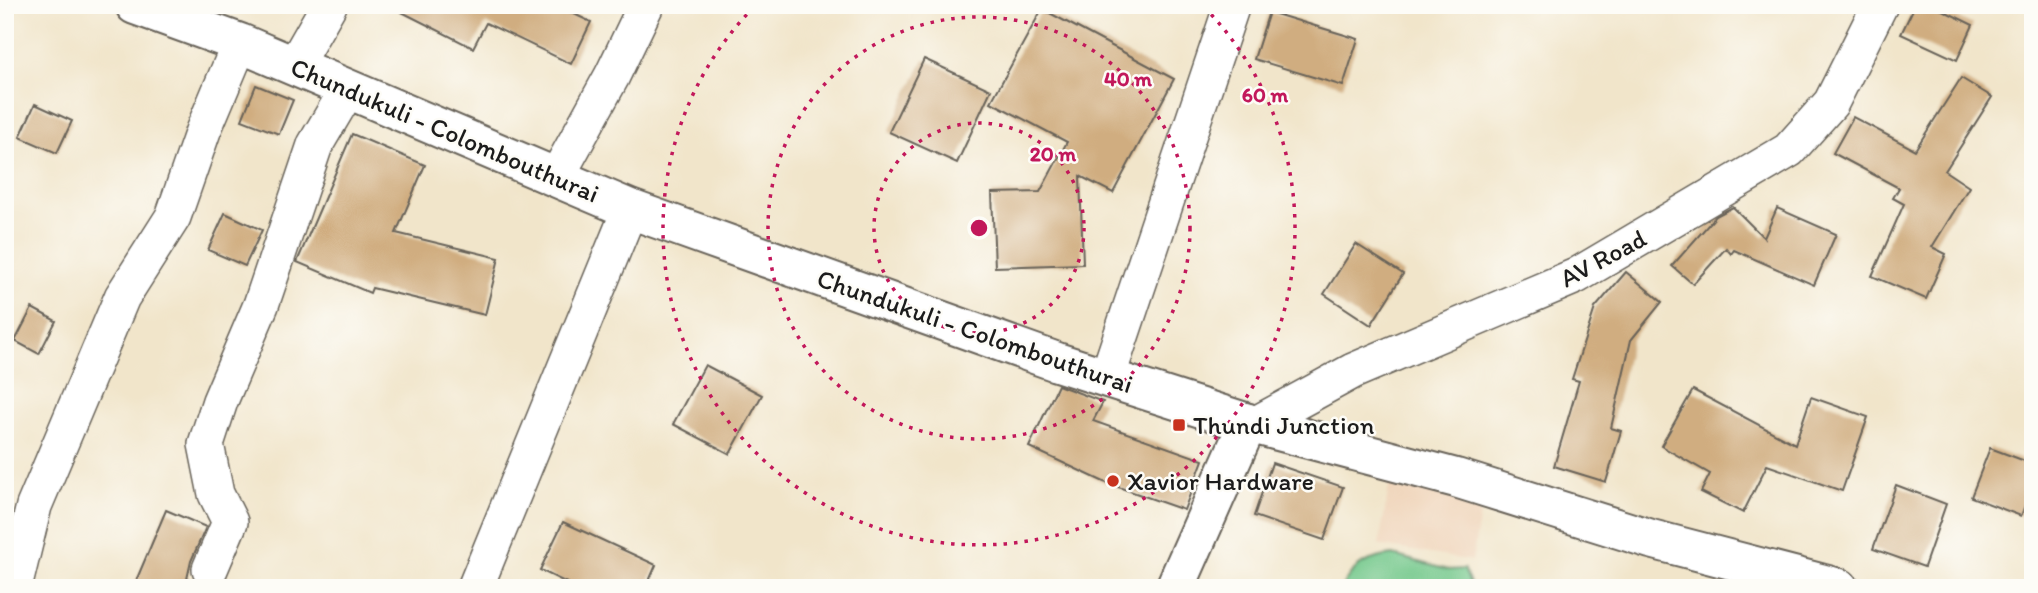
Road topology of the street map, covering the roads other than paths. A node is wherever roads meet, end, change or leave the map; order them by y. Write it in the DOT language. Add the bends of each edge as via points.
graph roads {
  1 [pos="135,5"];
  2 [pos="329,5"];
  3 [pos="646,5"];
  4 [pos="1232,5"];
  5 [pos="1880,5"];
  6 [pos="240,43"];
  7 [pos="294,66"];
  8 [pos="348,89"];
  9 [pos="556,178"];
  10 [pos="630,209"];
  11 [pos="1107,378"];
  12 [pos="1251,424"];
  13 [pos="209,569"];
  14 [pos="14,588"];
  15 [pos="475,588"];
  16 [pos="1175,588"];
  17 [pos="1839,588"];
  1 -- 6 [label="main road, Chundukuli - Colombouthurai"];
  2 -- 7 [label="street"];
  3 -- 9 [label="street"];
  4 -- 11 [label="street"];
  5 -- 12 [label="street, AV Road" via="1831,103 1789,150 1576,276 1353,371"];
  6 -- 7 [label="main road, Chundukuli - Colombouthurai"];
  6 -- 14 [label="street" via="173,217 122,297 34,506"];
  7 -- 8 [label="main road, Chundukuli - Colombouthurai"];
  8 -- 9 [label="main road, Chundukuli - Colombouthurai"];
  8 -- 13 [label="street" via="315,145 261,305 206,444 216,494 230,522"];
  9 -- 10 [label="main road, Chundukuli - Colombouthurai"];
  10 -- 11 [label="main road, Chundukuli - Colombouthurai"];
  10 -- 15 [label="street"];
  11 -- 12 [label="main road, Chundukuli - Colombouthurai"];
  12 -- 16 [label="main road"];
  12 -- 17 [label="main road, Chundukuli - Colombouthurai"];
}
